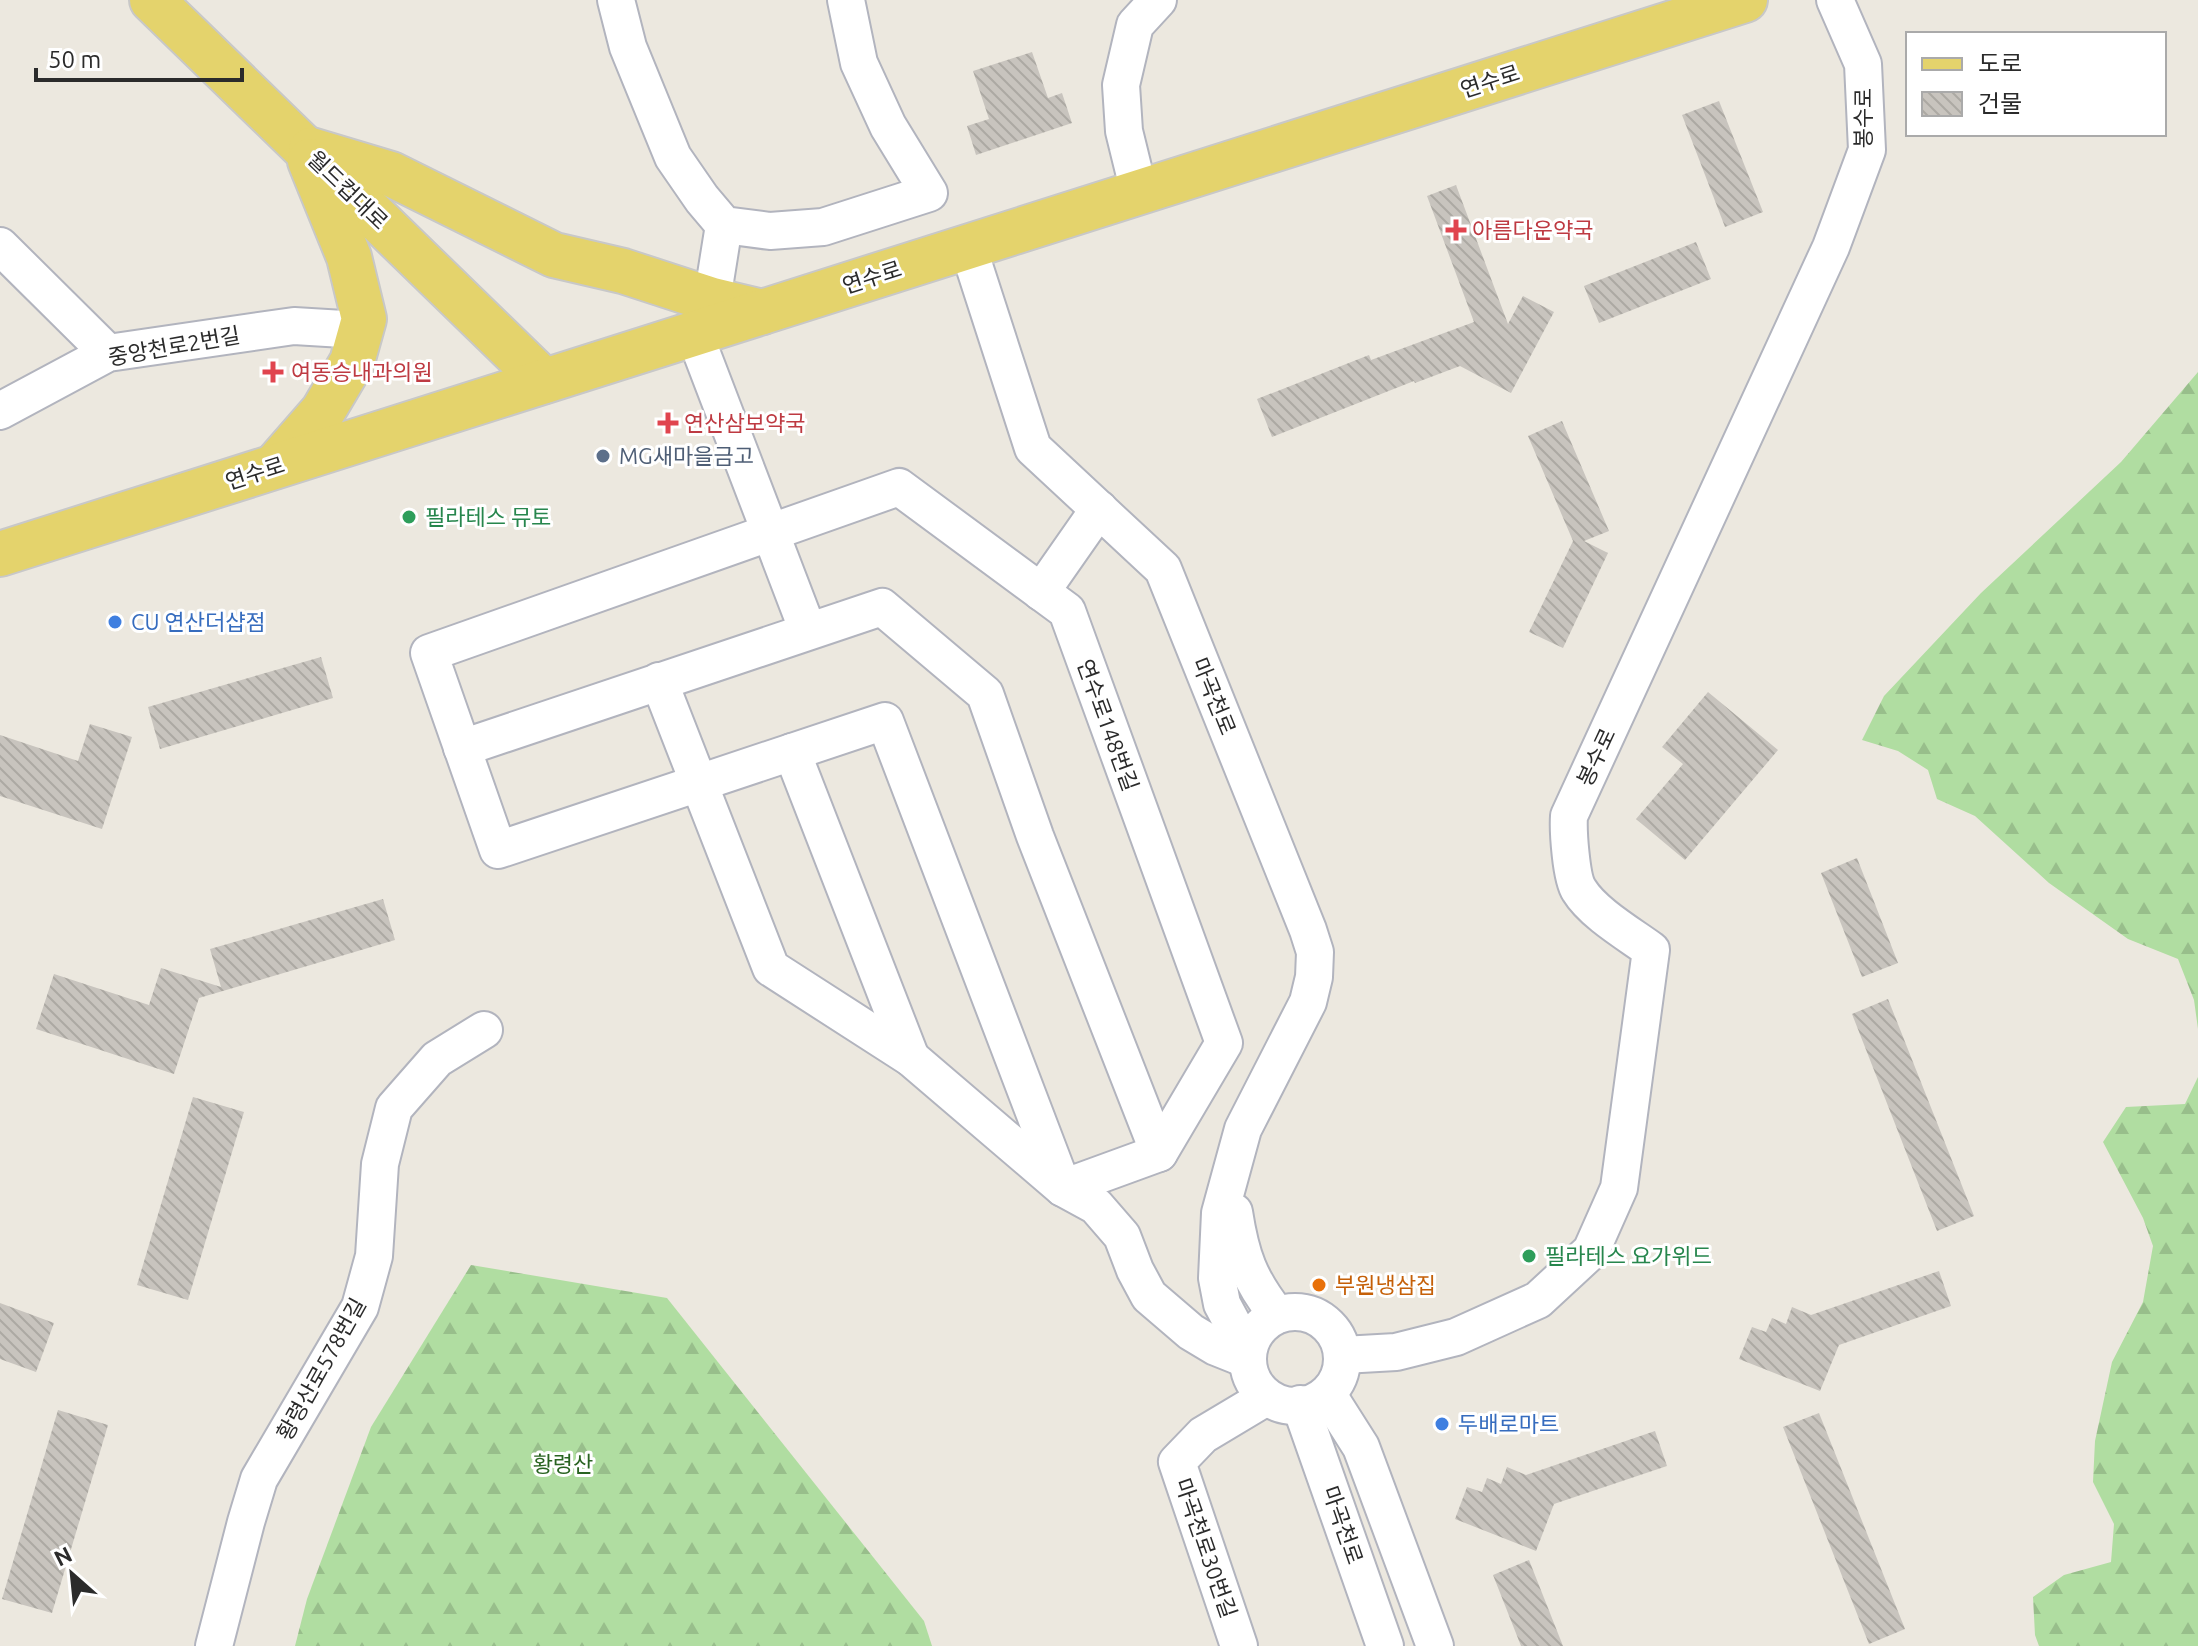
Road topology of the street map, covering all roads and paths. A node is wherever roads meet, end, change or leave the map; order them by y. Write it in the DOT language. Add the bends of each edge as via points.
graph roads {
  1 [pos="152,0"];
  2 [pos="616,0"];
  3 [pos="846,0"];
  4 [pos="1158,0"];
  5 [pos="1745,0"];
  6 [pos="1835,0"];
  7 [pos="1688,7"];
  8 [pos="305,148"];
  9 [pos="1139,192"];
  10 [pos="724,225"];
  11 [pos="0,246"];
  12 [pos="968,247"];
  13 [pos="703,317"];
  14 [pos="360,330"];
  15 [pos="108,353"];
  16 [pos="544,381"];
  17 [pos="0,411"];
  18 [pos="275,466"];
  19 [pos="1099,509"];
  20 [pos="770,533"];
  21 [pos="0,554"];
  22 [pos="1041,592"];
  23 [pos="808,631"];
  24 [pos="659,681"];
  25 [pos="462,748"];
  26 [pos="792,752"];
  27 [pos="699,783"];
  28 [pos="484,1030"];
  29 [pos="1224,1043"];
  30 [pos="911,1058"];
  31 [pos="1275,1063"];
  32 [pos="1159,1153"];
  33 [pos="1227,1183"];
  34 [pos="1063,1188"];
  35 [pos="1277,1315"];
  36 [pos="1248,1351"];
  37 [pos="1343,1355"];
  38 [pos="1265,1398"];
  39 [pos="1314,1400"];
  40 [pos="214,1646"];
  41 [pos="1239,1646"];
  42 [pos="1385,1646"];
  43 [pos="1435,1646"];
  1 -- 8 [label="main road, 월드컵대로"];
  2 -- 10 [label="street" via="628,47 673,157"];
  3 -- 10 [label="street" via="859,63 888,126 929,193 823,227 770,231"];
  4 -- 9 [label="street" via="1135,25 1121,85 1124,131"];
  5 -- 7 [label="main road, 연수로"];
  6 -- 37 [label="street, 봉수로" via="1863,64 1867,150 1831,247 1569,816 1578,889 1604,917 1651,950 1619,1188 1591,1251 1538,1300 1456,1337 1396,1352"];
  7 -- 9 [label="main road, 연수로"];
  8 -- 13 [label="main road" via="391,174 554,255 623,271"];
  8 -- 14 [label="main road" via="355,275 364,319"];
  8 -- 16 [label="main road, 월드컵대로"];
  9 -- 12 [label="main road, 연수로"];
  10 -- 13 [label="street"];
  11 -- 15 [label="street"];
  12 -- 13 [label="main road, 연수로" via="762,312"];
  12 -- 19 [label="street, 마곡천로" via="1033,448"];
  13 -- 16 [label="main road, 연수로"];
  13 -- 20 [label="street"];
  14 -- 15 [label="street, 중앙천로2번길" via="294,326"];
  14 -- 18 [label="main road" via="352,362 323,411"];
  15 -- 17 [label="street, 중앙천로2번길"];
  16 -- 18 [label="main road, 연수로"];
  18 -- 21 [label="main road, 연수로"];
  19 -- 22 [label="street"];
  19 -- 31 [label="street, 마곡천로" via="1163,569 1315,952 1308,1002"];
  20 -- 22 [label="street, 연수로148번길" via="899,487"];
  20 -- 23 [label="street"];
  20 -- 25 [label="street, 연수로148번길" via="429,653"];
  22 -- 29 [label="street, 연수로148번길" via="1067,611"];
  23 -- 24 [label="street"];
  23 -- 32 [label="street" via="882,607 985,694"];
  24 -- 25 [label="street"];
  24 -- 27 [label="street"];
  25 -- 27 [label="street, 연수로148번길" via="498,850"];
  26 -- 27 [label="street, 연수로148번길"];
  26 -- 30 [label="street"];
  26 -- 34 [label="street, 연수로148번길" via="885,721"];
  27 -- 30 [label="street" via="771,968"];
  28 -- 40 [label="street, 황령산로578번길" via="437,1059 394,1108 380,1164 374,1256 360,1307 259,1479"];
  29 -- 31 [label="street"];
  29 -- 32 [label="street"];
  30 -- 34 [label="street"];
  31 -- 33 [label="street, 마곡천로" via="1243,1129"];
  32 -- 34 [label="street"];
  33 -- 35 [label="street, 마곡천로" via="1247,1269"];
  33 -- 36 [label="street, 마곡천로" via="1217,1278 1222,1304"];
  34 -- 36 [label="street" via="1096,1206 1122,1236 1149,1296 1216,1347"];
  35 -- 36 [label="street" via="1260,1326"];
  35 -- 37 [label="street" via="1299,1312 1320,1318 1336,1334"];
  36 -- 38 [label="street, 마곡천로" via="1251,1381"];
  37 -- 39 [label="street" via="1340,1376"];
  38 -- 39 [label="street" via="1286,1407"];
  38 -- 41 [label="street, 마곡천로30번길" via="1203,1435 1177,1462"];
  39 -- 42 [label="street, 마곡천로"];
  39 -- 43 [label="street" via="1361,1447"];
}
